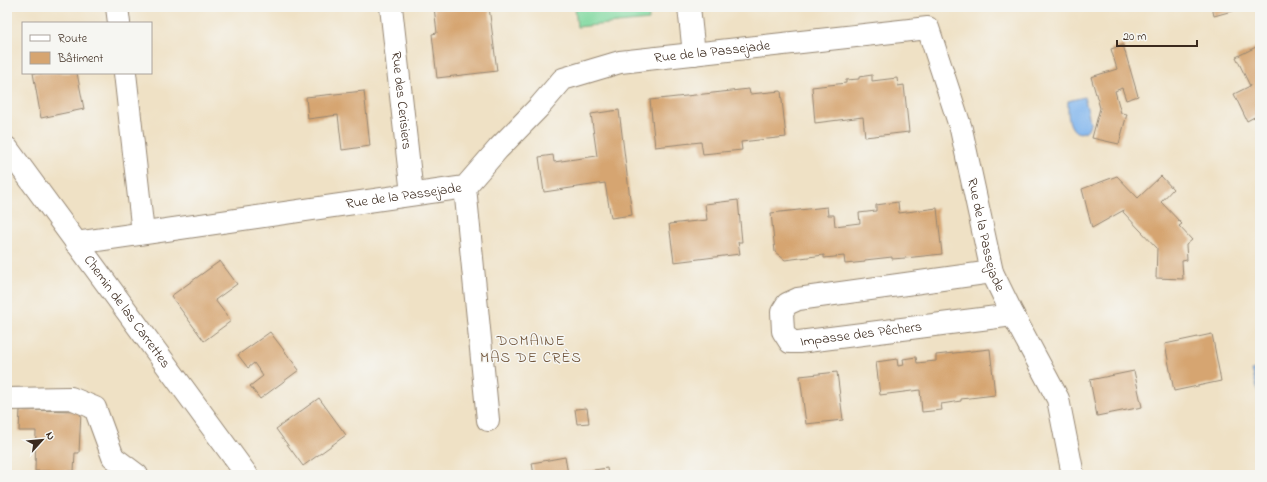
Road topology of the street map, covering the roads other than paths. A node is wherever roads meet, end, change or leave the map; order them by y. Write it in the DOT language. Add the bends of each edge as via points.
graph roads {
  1 [pos="117,7"];
  2 [pos="391,7"];
  3 [pos="689,7"];
  4 [pos="119,22"];
  5 [pos="694,54"];
  6 [pos="125,74"];
  7 [pos="7,148"];
  8 [pos="466,187"];
  9 [pos="412,194"];
  10 [pos="144,233"];
  11 [pos="76,243"];
  12 [pos="992,272"];
  13 [pos="1013,316"];
  14 [pos="7,399"];
  15 [pos="488,420"];
  16 [pos="137,475"];
  17 [pos="240,475"];
  18 [pos="1073,475"];
  1 -- 4 [label="street"];
  2 -- 9 [label="street, Rue des Cerisiers"];
  3 -- 5 [label="street"];
  5 -- 8 [label="street, Rue de la Passejade" via="620,62 563,79"];
  5 -- 12 [label="street, Rue de la Passejade" via="928,28 961,129"];
  6 -- 10 [label="street"];
  7 -- 11 [label="street, Chemin de las Carrettes"];
  8 -- 9 [label="street, Rue de la Passejade"];
  8 -- 15 [label="street"];
  9 -- 10 [label="street, Rue de la Passejade"];
  10 -- 11 [label="street, Rue de la Passejade"];
  11 -- 17 [label="street, Chemin de las Carrettes"];
  12 -- 13 [label="street, Rue de la Passejade"];
  12 -- 13 [label="street, Impasse des Pêchers" via="798,299 787,304 782,312 783,331 790,342 799,342"];
  13 -- 18 [label="street, Rue de la Passejade" via="1058,399"];
  14 -- 16 [label="street" via="71,398 95,408 113,457"];
}
